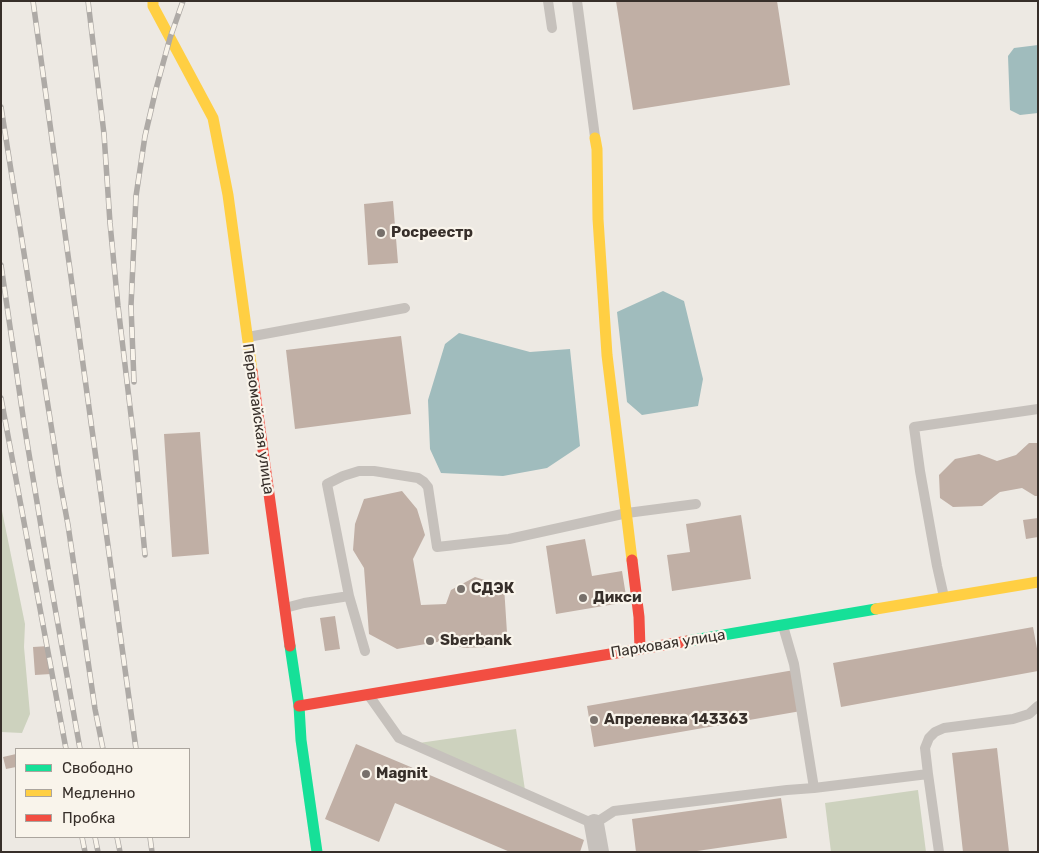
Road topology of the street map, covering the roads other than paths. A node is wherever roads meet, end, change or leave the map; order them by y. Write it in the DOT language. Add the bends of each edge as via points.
graph roads {
  1 [pos="548,1"];
  2 [pos="578,1"];
  3 [pos="154,3"];
  4 [pos="552,28"];
  5 [pos="595,138"];
  6 [pos="405,308"];
  7 [pos="247,338"];
  8 [pos="1038,409"];
  9 [pos="696,504"];
  10 [pos="627,513"];
  11 [pos="1038,582"];
  12 [pos="350,596"];
  13 [pos="944,598"];
  14 [pos="284,608"];
  15 [pos="783,625"];
  16 [pos="640,649"];
  17 [pos="365,651"];
  18 [pos="368,694"];
  19 [pos="299,706"];
  20 [pos="1038,706"];
  21 [pos="928,774"];
  22 [pos="814,788"];
  23 [pos="594,824"];
  24 [pos="317,852"];
  25 [pos="598,852"];
  26 [pos="939,852"];
  1 -- 4 [label="lane"];
  2 -- 5 [label="lane"];
  3 -- 7 [label="street, Первомайская улица" via="213,118 228,195"];
  5 -- 10 [label="street" via="606,356"];
  6 -- 7 [label="lane"];
  7 -- 14 [label="street, Первомайская улица"];
  8 -- 13 [label="lane" via="914,427"];
  9 -- 10 [label="lane"];
  10 -- 12 [label="lane" via="509,539 438,547 428,488 424,482 418,478 359,471 327,484"];
  10 -- 16 [label="street"];
  11 -- 13 [label="street, Парковая улица"];
  12 -- 14 [label="lane"];
  12 -- 17 [label="lane"];
  13 -- 15 [label="street, Парковая улица"];
  14 -- 19 [label="street, Первомайская улица"];
  15 -- 16 [label="street, Парковая улица"];
  15 -- 22 [label="lane" via="794,664"];
  16 -- 18 [label="street, Парковая улица"];
  18 -- 19 [label="street, Парковая улица"];
  18 -- 23 [label="lane" via="400,738"];
  19 -- 24 [label="street, Первомайская улица"];
  20 -- 21 [label="lane" via="1029,714 1013,719 935,732 925,748"];
  21 -- 22 [label="lane"];
  21 -- 26 [label="lane"];
  22 -- 23 [label="lane" via="614,811"];
  23 -- 25 [label="street"];
}
